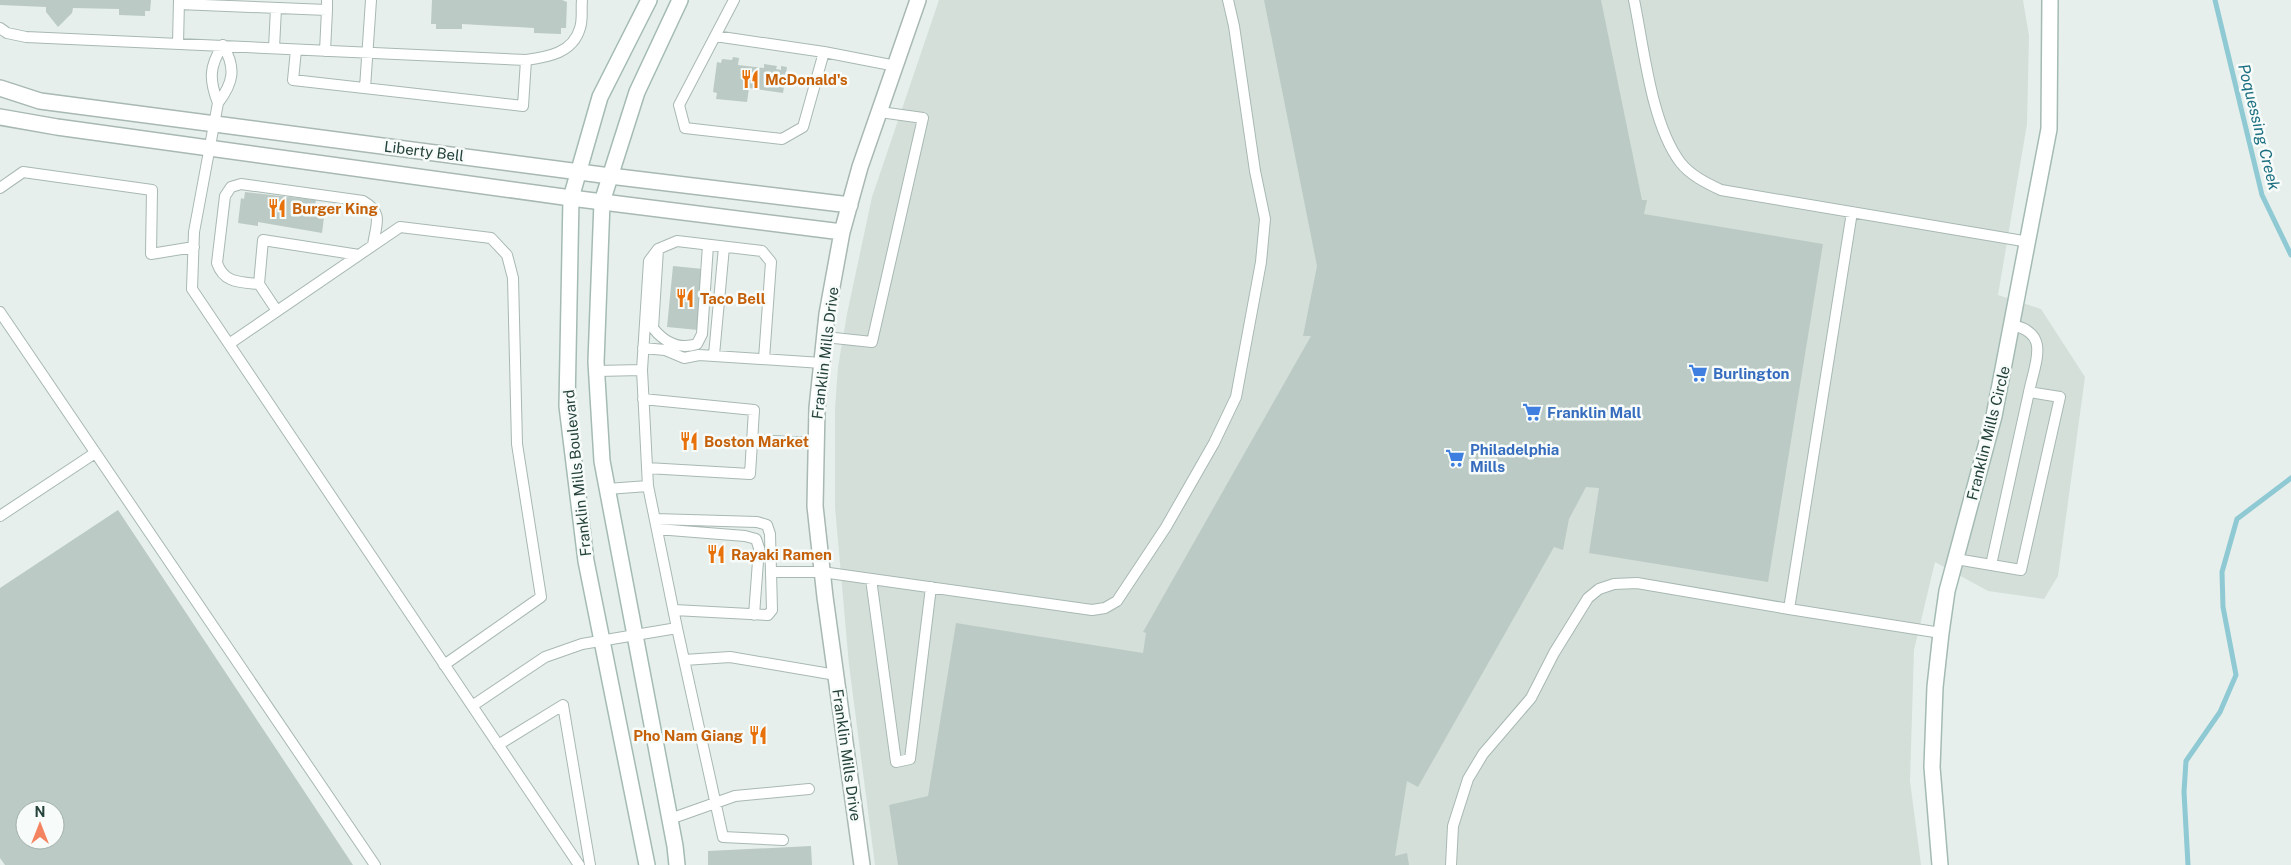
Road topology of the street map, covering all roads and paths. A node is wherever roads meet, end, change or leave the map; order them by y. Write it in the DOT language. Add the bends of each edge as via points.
graph roads {
  1 [pos="371,0"];
  2 [pos="582,0"];
  3 [pos="649,0"];
  4 [pos="680,0"];
  5 [pos="918,0"];
  6 [pos="1228,0"];
  7 [pos="1634,0"];
  8 [pos="2050,0"];
  9 [pos="732,1"];
  10 [pos="179,2"];
  11 [pos="327,5"];
  12 [pos="276,8"];
  13 [pos="0,28"];
  14 [pos="715,36"];
  15 [pos="178,44"];
  16 [pos="223,45"];
  17 [pos="274,48"];
  18 [pos="296,50"];
  19 [pos="325,51"];
  20 [pos="824,52"];
  21 [pos="369,53"];
  22 [pos="526,60"];
  23 [pos="896,66"];
  24 [pos="0,88"];
  25 [pos="365,88"];
  26 [pos="218,103"];
  27 [pos="880,112"];
  28 [pos="0,117"];
  29 [pos="215,124"];
  30 [pos="211,148"];
  31 [pos="579,171"];
  32 [pos="610,176"];
  33 [pos="0,188"];
  34 [pos="572,198"];
  35 [pos="602,202"];
  36 [pos="850,205"];
  37 [pos="1852,212"];
  38 [pos="842,232"];
  39 [pos="2029,242"];
  40 [pos="373,245"];
  41 [pos="708,245"];
  42 [pos="194,247"];
  43 [pos="724,247"];
  44 [pos="658,249"];
  45 [pos="359,255"];
  46 [pos="259,284"];
  47 [pos="277,311"];
  48 [pos="0,312"];
  49 [pos="2012,324"];
  50 [pos="825,337"];
  51 [pos="229,344"];
  52 [pos="643,348"];
  53 [pos="714,355"];
  54 [pos="764,359"];
  55 [pos="822,363"];
  56 [pos="642,370"];
  57 [pos="597,371"];
  58 [pos="2029,392"];
  59 [pos="643,399"];
  60 [pos="752,440"];
  61 [pos="816,443"];
  62 [pos="95,453"];
  63 [pos="647,468"];
  64 [pos="648,486"];
  65 [pos="607,490"];
  66 [pos="0,516"];
  67 [pos="656,524"];
  68 [pos="1956,559"];
  69 [pos="1992,565"];
  70 [pos="771,572"];
  71 [pos="822,572"];
  72 [pos="870,579"];
  73 [pos="931,587"];
  74 [pos="1789,609"];
  75 [pos="674,610"];
  76 [pos="754,615"];
  77 [pos="677,628"];
  78 [pos="1942,633"];
  79 [pos="634,635"];
  80 [pos="602,640"];
  81 [pos="684,660"];
  82 [pos="444,665"];
  83 [pos="836,676"];
  84 [pos="472,706"];
  85 [pos="498,745"];
  86 [pos="809,789"];
  87 [pos="715,802"];
  88 [pos="670,819"];
  89 [pos="782,840"];
  90 [pos="375,865"];
  91 [pos="579,865"];
  92 [pos="590,865"];
  93 [pos="647,865"];
  94 [pos="677,865"];
  95 [pos="862,865"];
  96 [pos="1451,865"];
  97 [pos="1940,865"];
  1 -- 21 [label="lane"];
  2 -- 22 [label="lane" via="580,28 572,42 556,55"];
  3 -- 31 [label="street, Franklin Mills Boulevard" via="600,97"];
  4 -- 32 [label="street, Franklin Mills Boulevard" via="637,92"];
  5 -- 23 [label="street, Franklin Mills Drive"];
  6 -- 73 [label="lane" via="1265,219 1261,262 1236,397 1214,443 1161,534 1117,601 1106,608 1092,610"];
  7 -- 37 [label="lane" via="1653,96 1668,142 1681,163 1699,179 1721,190"];
  8 -- 39 [label="street, Franklin Mills Circle" via="2048,129"];
  9 -- 14 [label="lane"];
  10 -- 12 [label="lane"];
  10 -- 15 [label="lane"];
  11 -- 12 [label="lane"];
  11 -- 19 [label="lane"];
  12 -- 17 [label="lane"];
  13 -- 15 [label="lane" via="26,37"];
  14 -- 20 [label="lane"];
  14 -- 20 [label="lane" via="679,105 685,128 782,139 803,127"];
  15 -- 16 [label="lane"];
  16 -- 17 [label="lane"];
  16 -- 26 [label="lane" via="213,60 212,68 211,86"];
  16 -- 26 [label="lane" via="232,62 230,87"];
  17 -- 18 [label="lane"];
  18 -- 19 [label="lane"];
  18 -- 25 [label="lane" via="293,80"];
  19 -- 21 [label="lane"];
  20 -- 23 [label="lane"];
  21 -- 22 [label="lane"];
  21 -- 25 [label="lane"];
  22 -- 25 [label="lane" via="523,106"];
  23 -- 27 [label="street, Franklin Mills Drive"];
  24 -- 29 [label="street, Liberty Bell" via="40,101"];
  26 -- 29 [label="lane"];
  27 -- 36 [label="street, Franklin Mills Drive"];
  27 -- 50 [label="lane" via="924,118 872,342"];
  28 -- 30 [label="street, Liberty Bell"];
  29 -- 30 [label="lane"];
  29 -- 31 [label="street, Liberty Bell"];
  30 -- 34 [label="street, Liberty Bell"];
  30 -- 42 [label="lane" via="194,232"];
  31 -- 32 [label="street, Liberty Bell"];
  31 -- 34 [label="street, Franklin Mills Boulevard"];
  32 -- 35 [label="street, Franklin Mills Boulevard"];
  32 -- 36 [label="street, Liberty Bell"];
  33 -- 42 [label="lane" via="23,172 152,190 151,254"];
  34 -- 35 [label="street, Liberty Bell"];
  34 -- 80 [label="street, Franklin Mills Boulevard" via="567,406 586,561"];
  35 -- 38 [label="street, Liberty Bell"];
  35 -- 57 [label="street, Franklin Mills Boulevard"];
  36 -- 38 [label="street, Franklin Mills Drive"];
  37 -- 39 [label="lane"];
  37 -- 74 [label="lane"];
  38 -- 50 [label="street, Franklin Mills Drive"];
  39 -- 49 [label="street, Franklin Mills Circle"];
  40 -- 45 [label="lane"];
  40 -- 46 [label="lane" via="377,216 374,207 363,201 241,184 231,187 225,196 217,262 220,273 229,280"];
  40 -- 82 [label="lane" via="400,227 491,238 507,255 513,278 517,444 541,596"];
  41 -- 43 [label="lane"];
  41 -- 44 [label="lane" via="677,241"];
  41 -- 44 [label="lane" via="702,334 697,344 687,347 661,338 653,328"];
  42 -- 51 [label="lane" via="192,289"];
  43 -- 53 [label="lane"];
  43 -- 54 [label="lane" via="762,251 771,262"];
  44 -- 52 [label="lane" via="649,261"];
  45 -- 46 [label="lane" via="264,240"];
  45 -- 47 [label="lane"];
  46 -- 47 [label="lane"];
  47 -- 51 [label="lane"];
  48 -- 62 [label="lane"];
  49 -- 58 [label="lane" via="2027,328 2035,335 2038,347"];
  49 -- 68 [label="street, Franklin Mills Circle" via="1994,416"];
  50 -- 55 [label="street, Franklin Mills Drive"];
  51 -- 82 [label="lane"];
  52 -- 53 [label="lane" via="665,350 684,358"];
  52 -- 56 [label="lane"];
  53 -- 54 [label="lane"];
  54 -- 55 [label="lane"];
  55 -- 61 [label="street, Franklin Mills Drive"];
  56 -- 57 [label="lane"];
  56 -- 59 [label="lane"];
  57 -- 65 [label="street, Franklin Mills Boulevard"];
  58 -- 69 [label="lane"];
  58 -- 69 [label="lane" via="2060,397 2021,570"];
  59 -- 60 [label="lane" via="754,410"];
  59 -- 63 [label="lane"];
  60 -- 61 [label="lane"];
  60 -- 63 [label="lane" via="750,474"];
  61 -- 71 [label="street, Franklin Mills Drive" via="815,506"];
  62 -- 66 [label="lane"];
  62 -- 90 [label="lane"];
  63 -- 64 [label="lane"];
  64 -- 65 [label="lane"];
  64 -- 67 [label="lane"];
  65 -- 79 [label="street, Franklin Mills Boulevard"];
  67 -- 70 [label="lane" via="757,522 766,525 770,534"];
  67 -- 75 [label="lane"];
  67 -- 76 [label="lane" via="756,539 759,548"];
  68 -- 69 [label="lane"];
  68 -- 78 [label="street, Franklin Mills Circle" via="1947,591"];
  70 -- 71 [label="lane"];
  70 -- 76 [label="lane" via="772,610 768,615"];
  71 -- 72 [label="lane"];
  71 -- 83 [label="street, Franklin Mills Drive"];
  72 -- 73 [label="lane"];
  72 -- 73 [label="lane" via="896,762 910,759"];
  74 -- 78 [label="lane"];
  74 -- 96 [label="lane" via="1637,583 1614,584 1599,589 1588,598 1563,638 1531,698 1483,754 1468,779 1453,826"];
  75 -- 76 [label="lane"];
  75 -- 77 [label="lane"];
  77 -- 79 [label="lane"];
  77 -- 81 [label="lane"];
  78 -- 97 [label="street, Franklin Mills Circle" via="1935,688 1932,767"];
  79 -- 80 [label="lane"];
  79 -- 88 [label="street, Franklin Mills Boulevard"];
  80 -- 84 [label="lane" via="545,657"];
  80 -- 93 [label="street, Franklin Mills Boulevard"];
  81 -- 83 [label="lane" via="730,657"];
  81 -- 87 [label="lane"];
  82 -- 84 [label="lane"];
  83 -- 95 [label="street, Franklin Mills Drive"];
  84 -- 85 [label="lane"];
  85 -- 91 [label="lane"];
  85 -- 92 [label="lane" via="562,705"];
  86 -- 87 [label="lane" via="735,796"];
  87 -- 88 [label="lane"];
  87 -- 89 [label="lane" via="723,837"];
  88 -- 94 [label="street, Franklin Mills Boulevard"];
}
